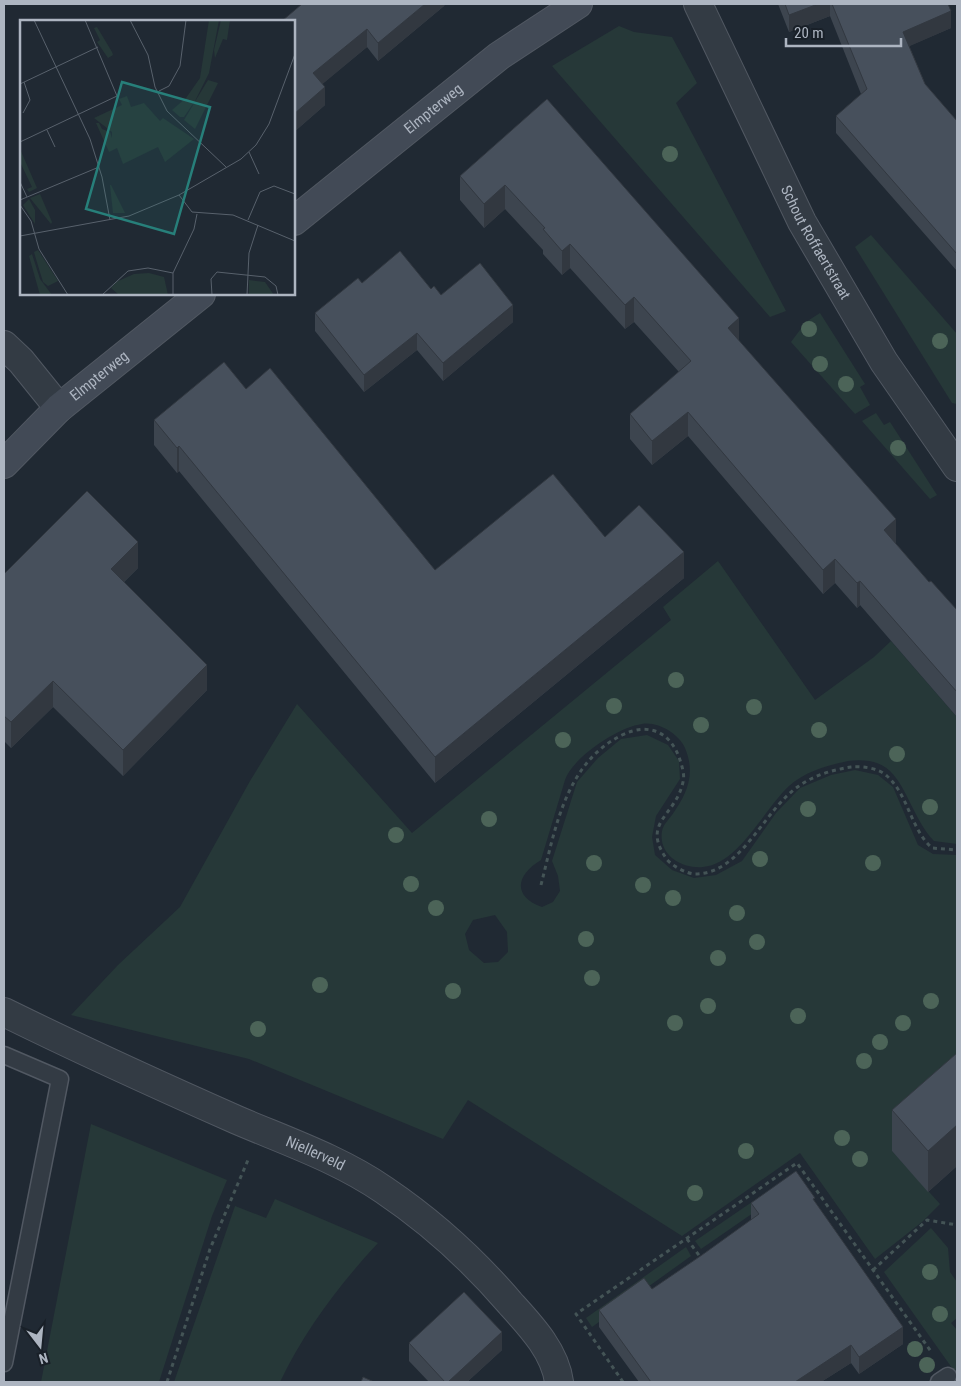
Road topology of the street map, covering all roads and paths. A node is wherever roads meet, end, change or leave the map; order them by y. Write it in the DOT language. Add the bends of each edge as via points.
graph roads {
  1 [pos="578,4"];
  2 [pos="698,4"];
  3 [pos="295,220"];
  4 [pos="200,295"];
  5 [pos="4,345"];
  6 [pos="59,408"];
  7 [pos="955,458"];
  8 [pos="4,464"];
  9 [pos="957,850"];
  10 [pos="541,885"];
  11 [pos="4,1012"];
  12 [pos="4,1055"];
  13 [pos="261,1130"];
  14 [pos="957,1225"];
  15 [pos="686,1238"];
  16 [pos="703,1262"];
  17 [pos="873,1270"];
  18 [pos="4,1363"];
  19 [pos="944,1379"];
  20 [pos="167,1382"];
  21 [pos="559,1382"];
  22 [pos="624,1382"];
  1 -- 3 [label="street, Elmpterweg" via="499,56"];
  2 -- 7 [label="street, Schout Roffaertstraat" via="802,222 884,362"];
  4 -- 6 [label="street, Elmpterweg"];
  5 -- 6 [label="street"];
  6 -- 8 [label="street, Elmpterweg"];
  9 -- 10 [label="path" via="932,848 922,838 902,792 885,774 862,766 837,769 798,786 730,861 694,874 669,863 657,845 656,830 676,801 684,781 675,744 661,733 640,729 621,735 595,754 577,775 561,807"];
  11 -- 13 [label="street, Niellerveld" via="87,1053"];
  12 -- 18 [label="lane" via="60,1079"];
  13 -- 20 [label="path" via="210,1249"];
  13 -- 21 [label="street, Niellerveld" via="328,1158 383,1189 424,1220 503,1294 537,1332"];
  14 -- 17 [label="path" via="927,1220"];
  15 -- 16 [label="path"];
  15 -- 17 [label="path" via="797,1163"];
  15 -- 22 [label="path" via="576,1314"];
  17 -- 19 [label="path"];
}
